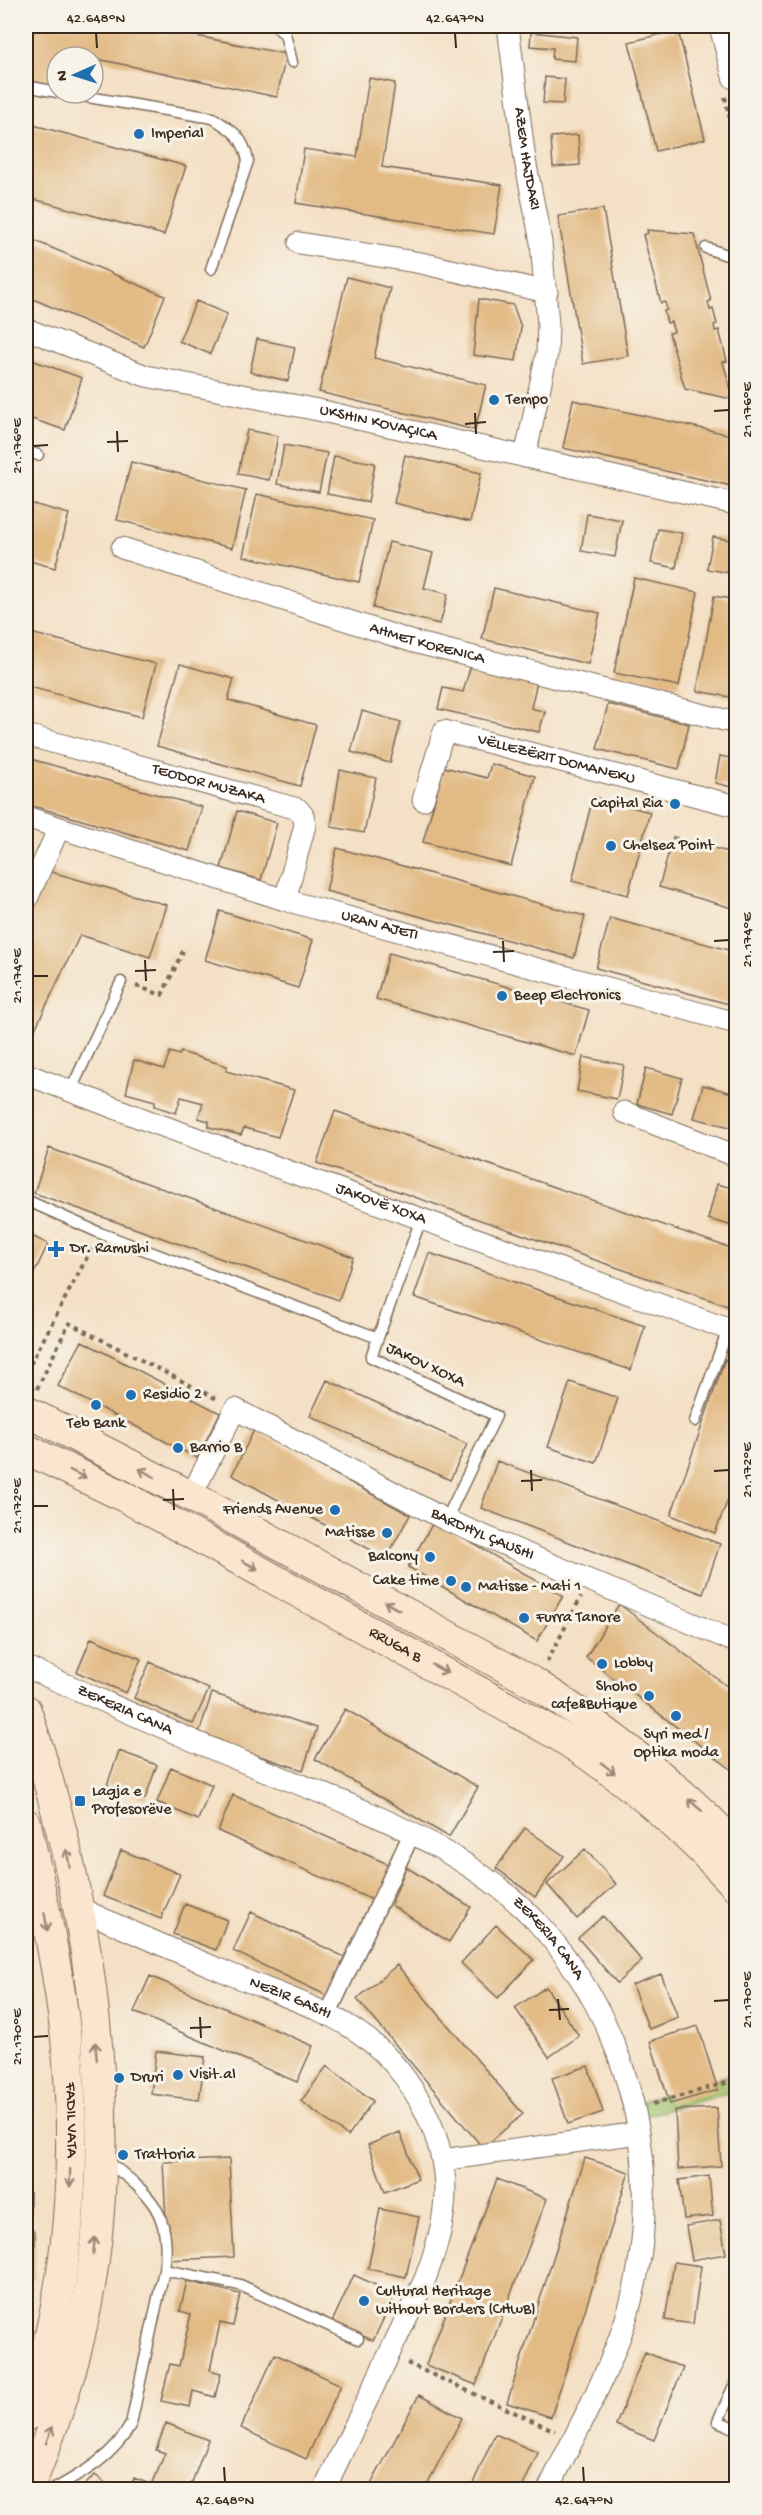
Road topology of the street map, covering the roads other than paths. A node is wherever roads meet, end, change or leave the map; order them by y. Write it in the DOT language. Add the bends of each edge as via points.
graph roads {
  1 [pos="275,26"];
  2 [pos="508,26"];
  3 [pos="723,26"];
  4 [pos="292,62"];
  5 [pos="736,76"];
  6 [pos="26,87"];
  7 [pos="45,90"];
  8 [pos="105,100"];
  9 [pos="299,243"];
  10 [pos="706,248"];
  11 [pos="736,258"];
  12 [pos="211,269"];
  13 [pos="547,292"];
  14 [pos="26,329"];
  15 [pos="26,451"];
  16 [pos="38,455"];
  17 [pos="525,457"];
  18 [pos="736,504"];
  19 [pos="122,548"];
  20 [pos="736,723"];
  21 [pos="26,735"];
  22 [pos="423,800"];
  23 [pos="736,806"];
  24 [pos="26,817"];
  25 [pos="59,828"];
  26 [pos="285,900"];
  27 [pos="26,901"];
  28 [pos="121,982"];
  29 [pos="736,1023"];
  30 [pos="26,1074"];
  31 [pos="71,1090"];
  32 [pos="624,1112"];
  33 [pos="736,1156"];
  34 [pos="26,1200"];
  35 [pos="421,1219"];
  36 [pos="732,1330"];
  37 [pos="378,1338"];
  38 [pos="26,1411"];
  39 [pos="695,1421"];
  40 [pos="26,1449"];
  41 [pos="191,1496"];
  42 [pos="446,1520"];
  43 [pos="736,1642"];
  44 [pos="26,1667"];
  45 [pos="26,1710"];
  46 [pos="26,1824"];
  47 [pos="412,1833"];
  48 [pos="736,1846"];
  49 [pos="736,1886"];
  50 [pos="77,1907"];
  51 [pos="327,2016"];
  52 [pos="639,2133"];
  53 [pos="100,2156"];
  54 [pos="442,2160"];
  55 [pos="164,2270"];
  56 [pos="358,2339"];
  57 [pos="736,2381"];
  58 [pos="26,2416"];
  59 [pos="736,2428"];
  60 [pos="28,2490"];
  61 [pos="52,2490"];
  62 [pos="324,2490"];
  63 [pos="548,2490"];
  1 -- 4 [label="lane" via="285,34"];
  2 -- 13 [label="street, AZEM HAJDARI" via="516,106 542,242"];
  3 -- 5 [label="street"];
  6 -- 7 [label="lane"];
  8 -- 12 [label="lane" via="213,118 245,144 248,161"];
  9 -- 13 [label="street" via="421,263"];
  10 -- 11 [label="lane"];
  13 -- 17 [label="street, AZEM HAJDARI" via="547,353"];
  14 -- 17 [label="street, UKSHIN KOVAÇICA" via="146,376"];
  15 -- 16 [label="lane"];
  17 -- 18 [label="street, UKSHIN KOVAÇICA"];
  19 -- 20 [label="street, AHMET KORENICA" via="414,642"];
  21 -- 26 [label="street, TEODOR MUZAKA" via="298,809 305,825"];
  22 -- 23 [label="street, VËLLEZËRIT DOMANEKU" via="444,731"];
  24 -- 25 [label="street, URAN AJETI"];
  25 -- 26 [label="street, URAN AJETI"];
  25 -- 27 [label="street"];
  26 -- 29 [label="street, URAN AJETI"];
  28 -- 31 [label="lane"];
  30 -- 31 [label="street, JAKOVË XOXA"];
  31 -- 35 [label="street, JAKOVË XOXA"];
  32 -- 33 [label="street"];
  34 -- 37 [label="lane" via="100,1233"];
  35 -- 36 [label="street, JAKOVË XOXA"];
  35 -- 37 [label="lane, JAKOV XOXA"];
  36 -- 39 [label="lane"];
  37 -- 42 [label="lane, JAKOV XOXA" via="371,1357 496,1416"];
  41 -- 38 [label="main road, RRUGA B, one-way"];
  40 -- 49 [label="main road, RRUGA B, one-way" via="125,1497 565,1739 647,1798"];
  41 -- 42 [label="street, BARDHYL ÇAUSHI" via="235,1409"];
  48 -- 41 [label="main road, RRUGA B, one-way" via="670,1783 578,1711 536,1684"];
  42 -- 43 [label="street, BARDHYL ÇAUSHI"];
  44 -- 47 [label="street, ZEKERIA CANA"];
  50 -- 45 [label="main road, FADIL VATA, one-way" via="55,1803"];
  46 -- 58 [label="main road, FADIL VATA, one-way" via="68,2060 71,2132 58,2296 47,2351"];
  47 -- 51 [label="street"];
  47 -- 52 [label="street, ZEKERIA CANA" via="477,1873 535,1920 585,1987 609,2029"];
  50 -- 51 [label="street, NEZIR GASHI"];
  53 -- 50 [label="main road, FADIL VATA, one-way" via="97,2058"];
  51 -- 54 [label="street, NEZIR GASHI" via="354,2029 392,2062 423,2107"];
  52 -- 54 [label="street"];
  52 -- 63 [label="street, ZEKERIA CANA" via="644,2229 637,2277 609,2364"];
  53 -- 55 [label="lane, FADIL VATA" via="136,2186 162,2217 167,2251"];
  60 -- 53 [label="main road, FADIL VATA, one-way" via="80,2338 94,2252"];
  54 -- 62 [label="street, NEZIR GASHI" via="443,2221 436,2251"];
  55 -- 56 [label="lane" via="240,2285"];
  55 -- 61 [label="lane, FADIL VATA" via="131,2424 102,2458"];
  57 -- 59 [label="lane" via="718,2421"];
}
